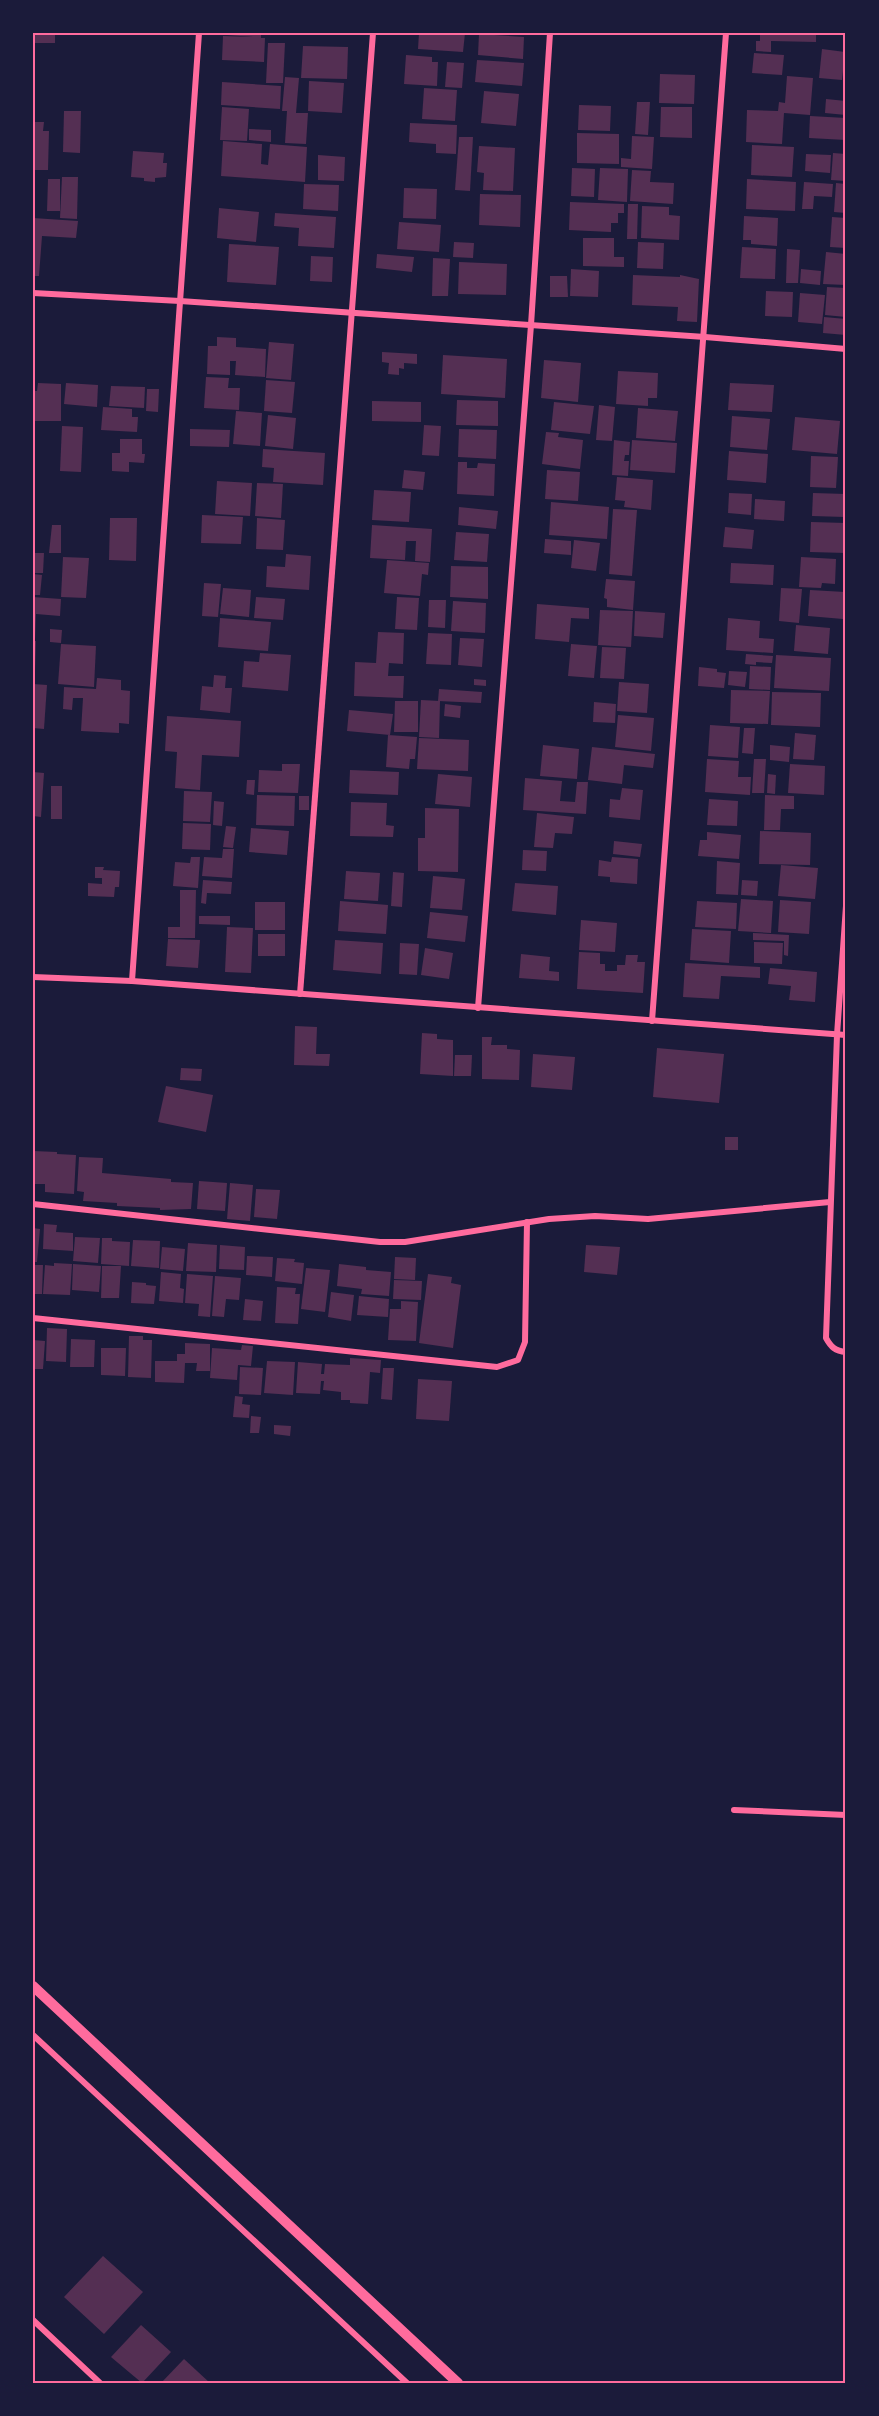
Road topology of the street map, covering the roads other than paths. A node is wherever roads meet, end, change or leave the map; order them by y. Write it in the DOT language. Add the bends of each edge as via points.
graph roads {
  1 [pos="199,33"];
  2 [pos="373,33"];
  3 [pos="550,33"];
  4 [pos="726,33"];
  5 [pos="33,293"];
  6 [pos="180,301"];
  7 [pos="353,315"];
  8 [pos="531,326"];
  9 [pos="705,337"];
  10 [pos="846,350"];
  11 [pos="846,906"];
  12 [pos="33,977"];
  13 [pos="132,981"];
  14 [pos="300,994"];
  15 [pos="478,1008"];
  16 [pos="652,1021"];
  17 [pos="837,1035"];
  18 [pos="846,1035"];
  19 [pos="830,1202"];
  20 [pos="33,1204"];
  21 [pos="527,1222"];
  22 [pos="33,1318"];
  23 [pos="846,1352"];
  24 [pos="734,1810"];
  25 [pos="846,1815"];
  26 [pos="33,1986"];
  27 [pos="33,2035"];
  28 [pos="33,2320"];
  29 [pos="100,2383"];
  30 [pos="407,2383"];
  31 [pos="458,2383"];
  1 -- 6 [label="street"];
  2 -- 7 [label="street"];
  3 -- 8 [label="street"];
  4 -- 9 [label="street"];
  5 -- 6 [label="street"];
  6 -- 7 [label="street"];
  6 -- 13 [label="street"];
  7 -- 8 [label="street"];
  7 -- 14 [label="street"];
  8 -- 9 [label="street"];
  8 -- 15 [label="street"];
  9 -- 10 [label="street"];
  9 -- 16 [label="street"];
  11 -- 17 [label="street"];
  12 -- 13 [label="street"];
  13 -- 14 [label="street"];
  14 -- 15 [label="street"];
  15 -- 16 [label="street"];
  16 -- 17 [label="street"];
  17 -- 18 [label="street"];
  17 -- 19 [label="street"];
  19 -- 21 [label="street" via="648,1219 595,1216"];
  19 -- 23 [label="street" via="826,1338 830,1347"];
  20 -- 21 [label="street" via="380,1242 405,1242"];
  21 -- 22 [label="street" via="525,1342 518,1360 497,1367"];
  24 -- 25 [label="street"];
  26 -- 31 [label="street"];
  27 -- 30 [label="street"];
  28 -- 29 [label="street"];
}
